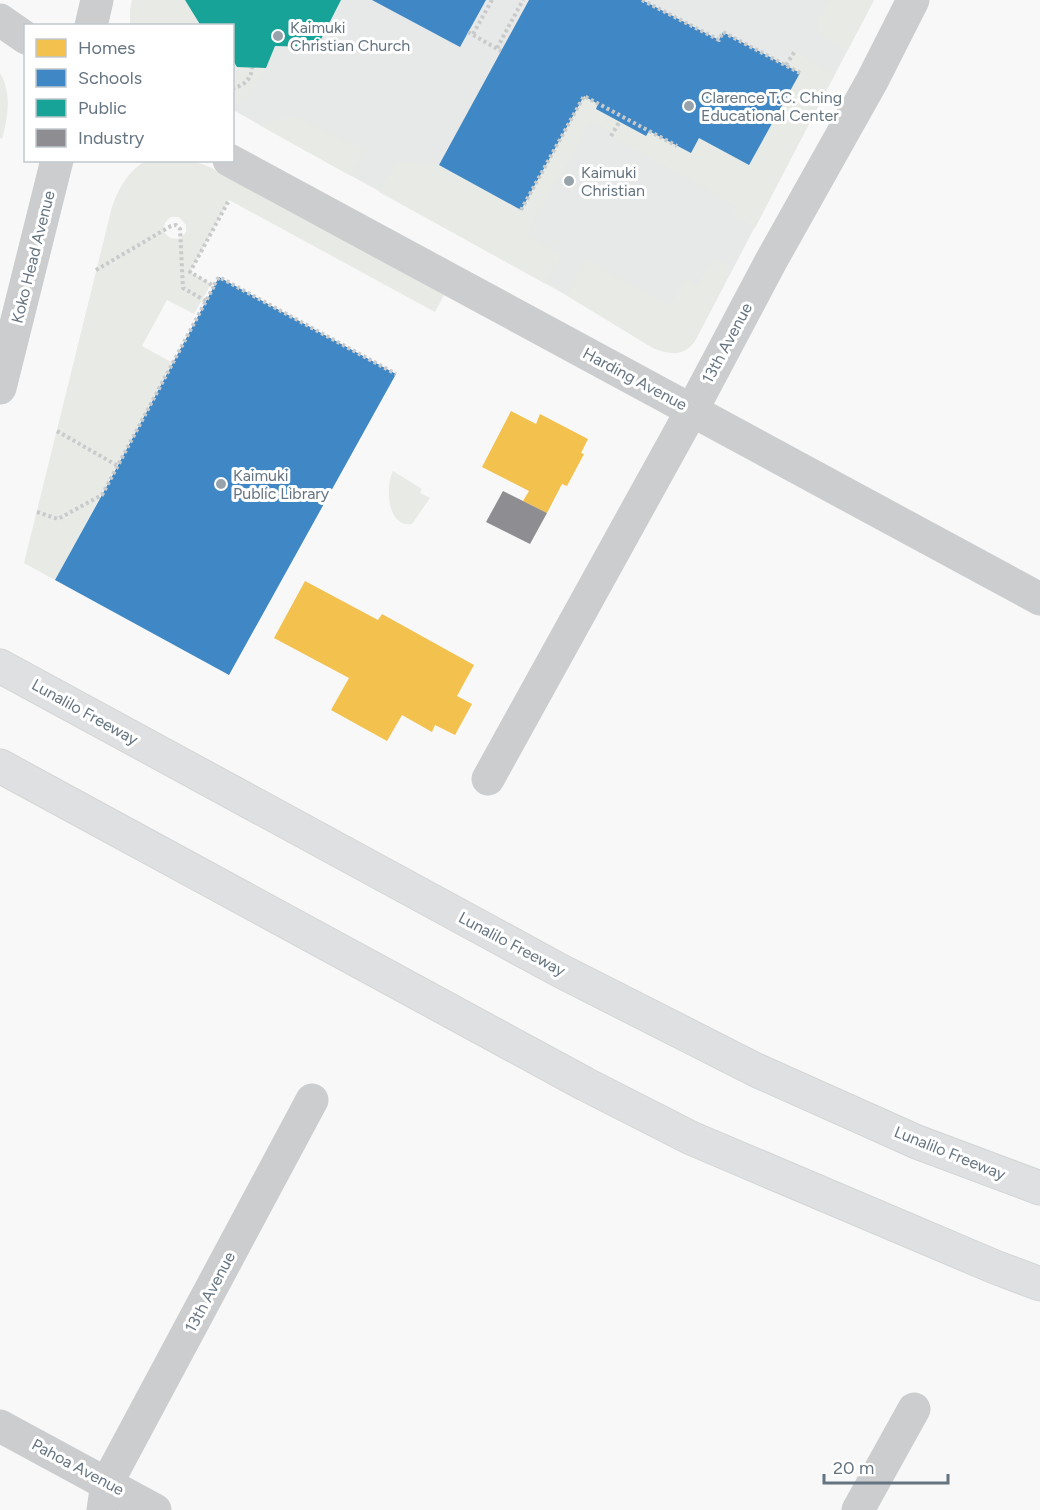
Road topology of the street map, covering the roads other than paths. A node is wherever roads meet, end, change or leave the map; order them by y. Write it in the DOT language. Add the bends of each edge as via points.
graph roads {
  1 [pos="97,0"];
  2 [pos="912,0"];
  3 [pos="0,20"];
  4 [pos="91,24"];
  5 [pos="24,37"];
  6 [pos="56,162"];
  7 [pos="233,162"];
  8 [pos="0,388"];
  9 [pos="692,410"];
  10 [pos="1040,598"];
  11 [pos="0,666"];
  12 [pos="0,766"];
  13 [pos="488,778"];
  14 [pos="312,1100"];
  15 [pos="1040,1188"];
  16 [pos="1040,1284"];
  17 [pos="914,1409"];
  18 [pos="0,1426"];
  19 [pos="105,1496"];
  20 [pos="155,1510"];
  21 [pos="858,1510"];
  1 -- 4 [label="street"];
  2 -- 9 [label="street, 13th Avenue" via="872,81"];
  3 -- 5 [label="street"];
  6 -- 8 [label="street, Koko Head Avenue"];
  7 -- 9 [label="street, Harding Avenue"];
  9 -- 10 [label="street, Harding Avenue"];
  9 -- 13 [label="street, 13th Avenue"];
  11 -- 15 [label="highway, Lunalilo Freeway" via="559,970 756,1070 917,1142"];
  12 -- 16 [label="highway" via="680,1132"];
  14 -- 19 [label="street, 13th Avenue"];
  17 -- 21 [label="street"];
  18 -- 19 [label="street, Pahoa Avenue"];
  19 -- 20 [label="street, Pahoa Avenue"];
}
